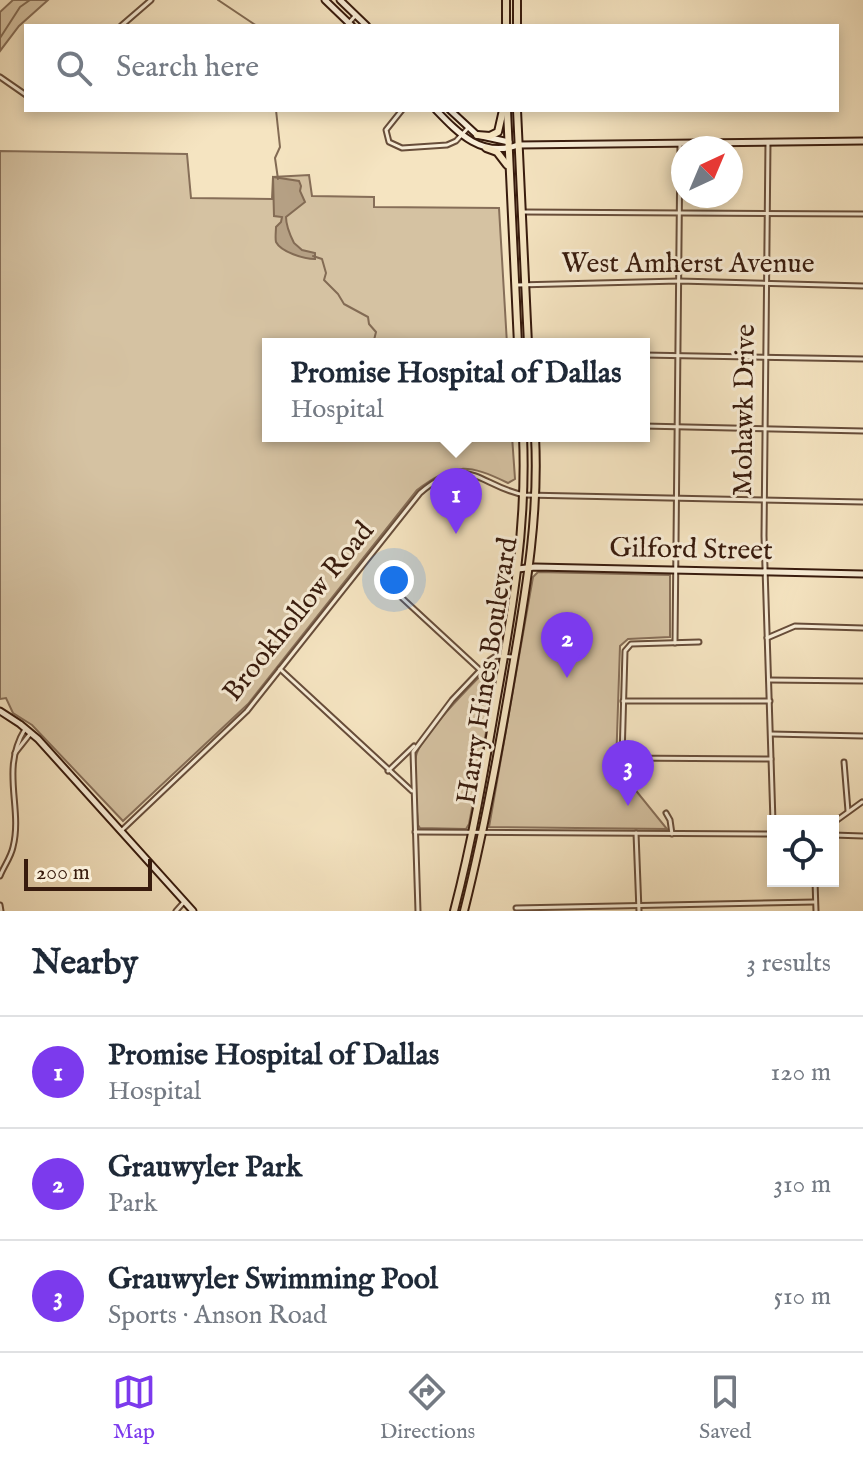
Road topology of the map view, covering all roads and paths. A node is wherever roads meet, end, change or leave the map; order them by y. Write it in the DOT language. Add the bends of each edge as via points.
graph roads {
  1 [pos="151,0"];
  2 [pos="325,0"];
  3 [pos="340,0"];
  4 [pos="506,0"];
  5 [pos="517,0"];
  6 [pos="506,13"];
  7 [pos="517,13"];
  8 [pos="356,15"];
  9 [pos="123,24"];
  10 [pos="348,24"];
  11 [pos="350,24"];
  12 [pos="365,24"];
  13 [pos="506,24"];
  14 [pos="517,24"];
  15 [pos="0,77"];
  16 [pos="24,94"];
  17 [pos="400,112"];
  18 [pos="438,112"];
  19 [pos="452,112"];
  20 [pos="504,112"];
  21 [pos="505,112"];
  22 [pos="517,112"];
  23 [pos="468,128"];
  24 [pos="477,135"];
  25 [pos="461,136"];
  26 [pos="863,141"];
  27 [pos="743,142"];
  28 [pos="768,142"];
  29 [pos="671,143"];
  30 [pos="507,145"];
  31 [pos="518,145"];
  32 [pos="486,148"];
  33 [pos="508,166"];
  34 [pos="679,208"];
  35 [pos="679,211"];
  36 [pos="520,212"];
  37 [pos="767,212"];
  38 [pos="863,214"];
  39 [pos="679,281"];
  40 [pos="524,284"];
  41 [pos="766,284"];
  42 [pos="514,285"];
  43 [pos="863,286"];
  44 [pos="518,338"];
  45 [pos="528,338"];
  46 [pos="678,354"];
  47 [pos="650,355"];
  48 [pos="766,356"];
  49 [pos="863,359"];
  50 [pos="650,426"];
  51 [pos="677,426"];
  52 [pos="765,428"];
  53 [pos="863,431"];
  54 [pos="523,442"];
  55 [pos="535,442"];
  56 [pos="525,495"];
  57 [pos="536,496"];
  58 [pos="676,499"];
  59 [pos="764,500"];
  60 [pos="863,502"];
  61 [pos="530,567"];
  62 [pos="518,569"];
  63 [pos="675,570"];
  64 [pos="765,571"];
  65 [pos="863,574"];
  66 [pos="401,597"];
  67 [pos="863,628"];
  68 [pos="767,638"];
  69 [pos="699,642"];
  70 [pos="675,643"];
  71 [pos="504,656"];
  72 [pos="515,657"];
  73 [pos="280,669"];
  74 [pos="480,670"];
  75 [pos="769,680"];
  76 [pos="863,681"];
  77 [pos="623,701"];
  78 [pos="770,701"];
  79 [pos="0,711"];
  80 [pos="28,730"];
  81 [pos="771,734"];
  82 [pos="863,736"];
  83 [pos="417,744"];
  84 [pos="771,759"];
  85 [pos="844,762"];
  86 [pos="388,771"];
  87 [pos="413,792"];
  88 [pos="847,800"];
  89 [pos="863,802"];
  90 [pos="848,811"];
  91 [pos="666,813"];
  92 [pos="773,815"];
  93 [pos="839,818"];
  94 [pos="121,831"];
  95 [pos="483,831"];
  96 [pos="415,832"];
  97 [pos="473,832"];
  98 [pos="636,833"];
  99 [pos="672,834"];
  100 [pos="767,834"];
  101 [pos="839,835"];
  102 [pos="863,836"];
  103 [pos="0,876"];
  104 [pos="815,887"];
  105 [pos="457,900"];
  106 [pos="185,902"];
  107 [pos="815,902"];
  108 [pos="0,905"];
  109 [pos="639,905"];
  110 [pos="465,907"];
  111 [pos="516,908"];
  112 [pos="1,911"];
  113 [pos="176,911"];
  114 [pos="193,911"];
  115 [pos="418,911"];
  116 [pos="454,911"];
  117 [pos="639,911"];
  118 [pos="816,911"];
  1 -- 9 [label="street"];
  2 -- 10 [label="street"];
  3 -- 8 [label="street"];
  4 -- 6 [label="main road"];
  5 -- 7 [label="main road"];
  6 -- 7 [label="main road"];
  6 -- 13 [label="main road"];
  7 -- 14 [label="main road"];
  8 -- 11 [label="street"];
  8 -- 12 [label="street"];
  15 -- 16 [label="street"];
  17 -- 25 [label="street" via="386,130 397,148 447,145"];
  18 -- 25 [label="street"];
  19 -- 23 [label="street"];
  20 -- 24 [label="main road" via="498,132"];
  21 -- 30 [label="main road"];
  22 -- 31 [label="main road"];
  23 -- 24 [label="street"];
  23 -- 25 [label="street"];
  24 -- 30 [label="street"];
  25 -- 32 [label="street"];
  26 -- 28 [label="street"];
  27 -- 28 [label="street"];
  28 -- 37 [label="street, Mohawk Drive"];
  29 -- 31 [label="street"];
  30 -- 31 [label="street"];
  30 -- 32 [label="street"];
  30 -- 33 [label="main road"];
  31 -- 36 [label="main road"];
  32 -- 33 [label="main road" via="500,154"];
  33 -- 42 [label="main road"];
  34 -- 35 [label="street"];
  35 -- 36 [label="street"];
  35 -- 37 [label="street"];
  35 -- 39 [label="street"];
  36 -- 40 [label="main road"];
  37 -- 38 [label="street"];
  37 -- 41 [label="street, Mohawk Drive"];
  39 -- 40 [label="street, West Amherst Avenue"];
  39 -- 41 [label="street, West Amherst Avenue"];
  39 -- 46 [label="street"];
  40 -- 42 [label="street, West Amherst Avenue"];
  40 -- 45 [label="main road"];
  41 -- 43 [label="street, West Amherst Avenue"];
  41 -- 48 [label="street, Mohawk Drive"];
  42 -- 44 [label="main road"];
  46 -- 47 [label="street"];
  46 -- 48 [label="street"];
  46 -- 51 [label="street"];
  48 -- 49 [label="street"];
  48 -- 52 [label="street, Mohawk Drive"];
  50 -- 51 [label="street"];
  51 -- 52 [label="street"];
  51 -- 58 [label="street"];
  52 -- 53 [label="street"];
  52 -- 59 [label="street, Mohawk Drive"];
  54 -- 56 [label="main road, Harry Hines Boulevard"];
  55 -- 57 [label="main road, Harry Hines Boulevard"];
  56 -- 57 [label="street, Brookhollow Road"];
  56 -- 62 [label="main road, Harry Hines Boulevard"];
  56 -- 73 [label="street, Brookhollow Road" via="473,474 456,473 435,481"];
  57 -- 58 [label="street, Brookhollow Road"];
  57 -- 61 [label="main road, Harry Hines Boulevard"];
  58 -- 59 [label="street, Brookhollow Road"];
  58 -- 63 [label="street"];
  59 -- 60 [label="street, Brookhollow Road"];
  59 -- 64 [label="street, Mohawk Drive"];
  61 -- 62 [label="street, Gilford Street"];
  61 -- 63 [label="street, Gilford Street"];
  61 -- 72 [label="main road, Harry Hines Boulevard"];
  62 -- 71 [label="main road, Harry Hines Boulevard"];
  63 -- 64 [label="street, Gilford Street"];
  63 -- 70 [label="street"];
  64 -- 65 [label="street, Gilford Street"];
  64 -- 68 [label="street, Mohawk Drive"];
  66 -- 74 [label="street"];
  67 -- 68 [label="street" via="795,626"];
  68 -- 75 [label="street, Mohawk Drive"];
  69 -- 70 [label="street"];
  70 -- 77 [label="street" via="627,647"];
  71 -- 72 [label="street"];
  71 -- 74 [label="street" via="494,657"];
  71 -- 97 [label="main road, Harry Hines Boulevard"];
  72 -- 95 [label="main road, Harry Hines Boulevard"];
  73 -- 86 [label="street"];
  73 -- 94 [label="street, Brookhollow Road" via="247,711"];
  74 -- 83 [label="street"];
  75 -- 76 [label="street"];
  75 -- 78 [label="street, Mohawk Drive"];
  77 -- 78 [label="street"];
  77 -- 84 [label="street" via="622,758"];
  78 -- 81 [label="street, Mohawk Drive"];
  79 -- 80 [label="street"];
  80 -- 94 [label="street"];
  80 -- 103 [label="street" via="15,753 14,845"];
  81 -- 82 [label="street"];
  81 -- 84 [label="street, Mohawk Drive"];
  83 -- 86 [label="street"];
  83 -- 87 [label="street" via="411,760"];
  84 -- 92 [label="street, Mohawk Drive"];
  85 -- 88 [label="street"];
  86 -- 87 [label="street"];
  87 -- 96 [label="street"];
  88 -- 89 [label="street"];
  88 -- 90 [label="street"];
  89 -- 90 [label="street"];
  90 -- 93 [label="street"];
  91 -- 99 [label="street"];
  94 -- 106 [label="street"];
  95 -- 97 [label="street"];
  95 -- 98 [label="street"];
  95 -- 110 [label="main road, Harry Hines Boulevard"];
  96 -- 97 [label="street"];
  96 -- 115 [label="street"];
  97 -- 105 [label="main road, Harry Hines Boulevard"];
  98 -- 99 [label="street"];
  98 -- 109 [label="street"];
  99 -- 100 [label="street"];
  101 -- 102 [label="street"];
  104 -- 107 [label="street"];
  105 -- 110 [label="main road"];
  105 -- 116 [label="main road, Harry Hines Boulevard"];
  106 -- 113 [label="street"];
  106 -- 114 [label="street"];
  107 -- 109 [label="street"];
  107 -- 118 [label="street"];
  108 -- 112 [label="street"];
  109 -- 111 [label="street"];
  109 -- 117 [label="street"];
}
